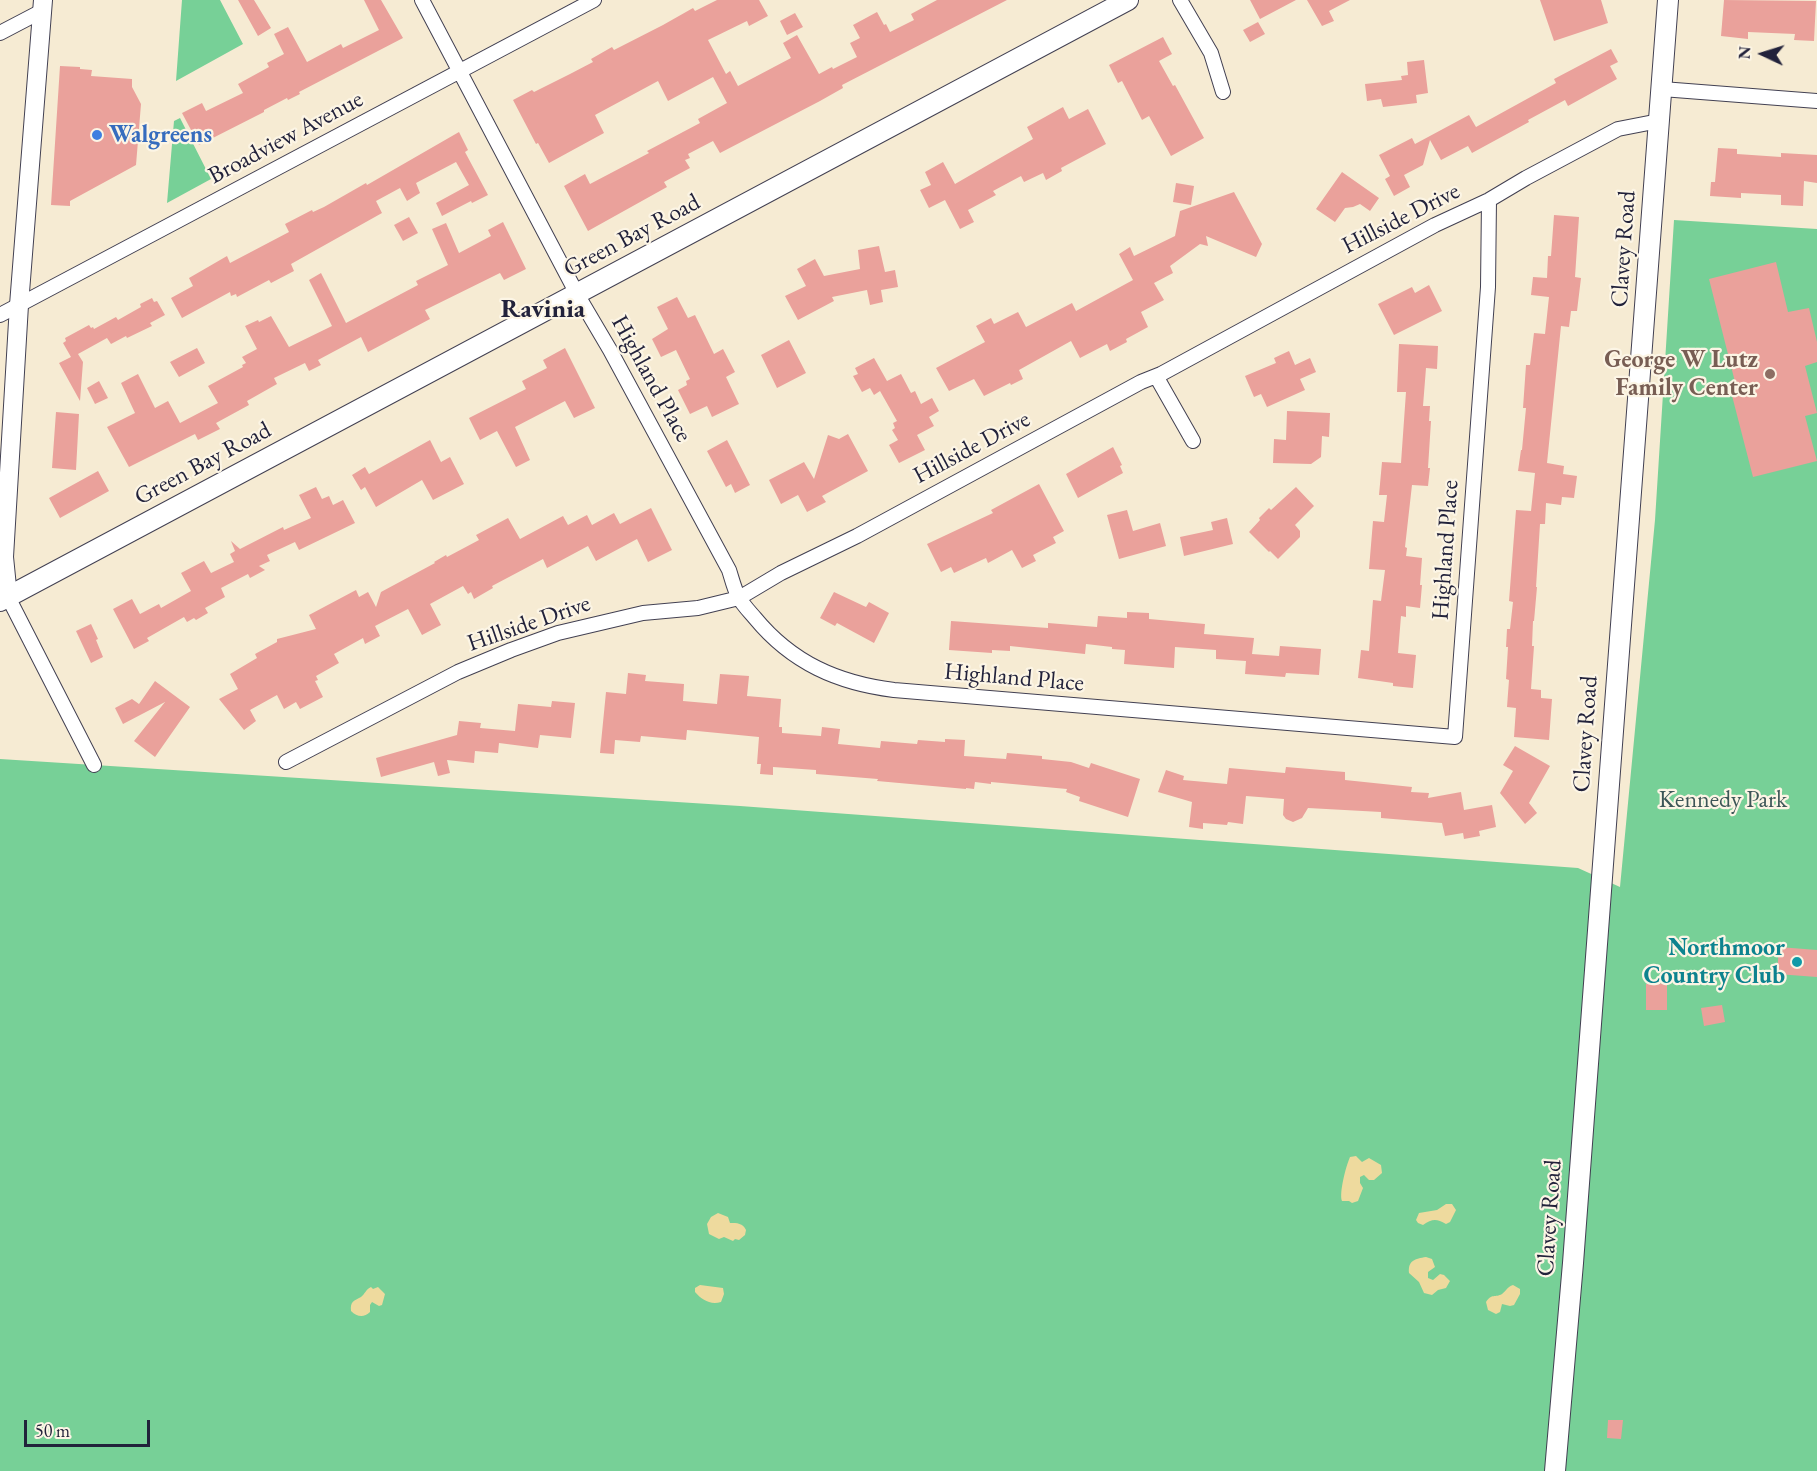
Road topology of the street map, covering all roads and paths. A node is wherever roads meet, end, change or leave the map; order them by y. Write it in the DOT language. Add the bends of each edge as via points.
graph roads {
  1 [pos="422,0"];
  2 [pos="594,0"];
  3 [pos="1128,0"];
  4 [pos="1180,0"];
  5 [pos="1668,0"];
  6 [pos="42,5"];
  7 [pos="0,33"];
  8 [pos="460,71"];
  9 [pos="1662,89"];
  10 [pos="1223,92"];
  11 [pos="1817,101"];
  12 [pos="1659,121"];
  13 [pos="1489,200"];
  14 [pos="577,294"];
  15 [pos="19,305"];
  16 [pos="0,315"];
  17 [pos="1156,376"];
  18 [pos="1192,441"];
  19 [pos="739,598"];
  20 [pos="4,599"];
  21 [pos="286,762"];
  22 [pos="94,765"];
  23 [pos="1555,1471"];
  1 -- 8 [label="street, Highland Place"];
  2 -- 8 [label="street, Broadview Avenue"];
  3 -- 14 [label="main road, Green Bay Road"];
  4 -- 10 [label="street" via="1211,53"];
  5 -- 9 [label="main road, Clavey Road"];
  6 -- 7 [label="street"];
  6 -- 15 [label="street"];
  8 -- 14 [label="street, Highland Place"];
  8 -- 15 [label="street, Broadview Avenue"];
  9 -- 11 [label="street"];
  9 -- 12 [label="main road, Clavey Road"];
  12 -- 13 [label="street, Hillside Drive" via="1618,129"];
  12 -- 23 [label="main road, Clavey Road"];
  13 -- 17 [label="street, Hillside Drive" via="1435,225"];
  13 -- 19 [label="street, Highland Place" via="1488,287 1455,737 865,686 821,671 791,653 769,635"];
  14 -- 19 [label="street, Highland Place" via="729,570"];
  14 -- 20 [label="main road, Green Bay Road"];
  15 -- 16 [label="street, Broadview Avenue"];
  15 -- 20 [label="street"];
  17 -- 18 [label="street"];
  17 -- 19 [label="street, Hillside Drive"];
  19 -- 21 [label="street, Hillside Drive" via="698,608 643,613 558,633 511,650 458,672"];
  20 -- 22 [label="street"];
}
